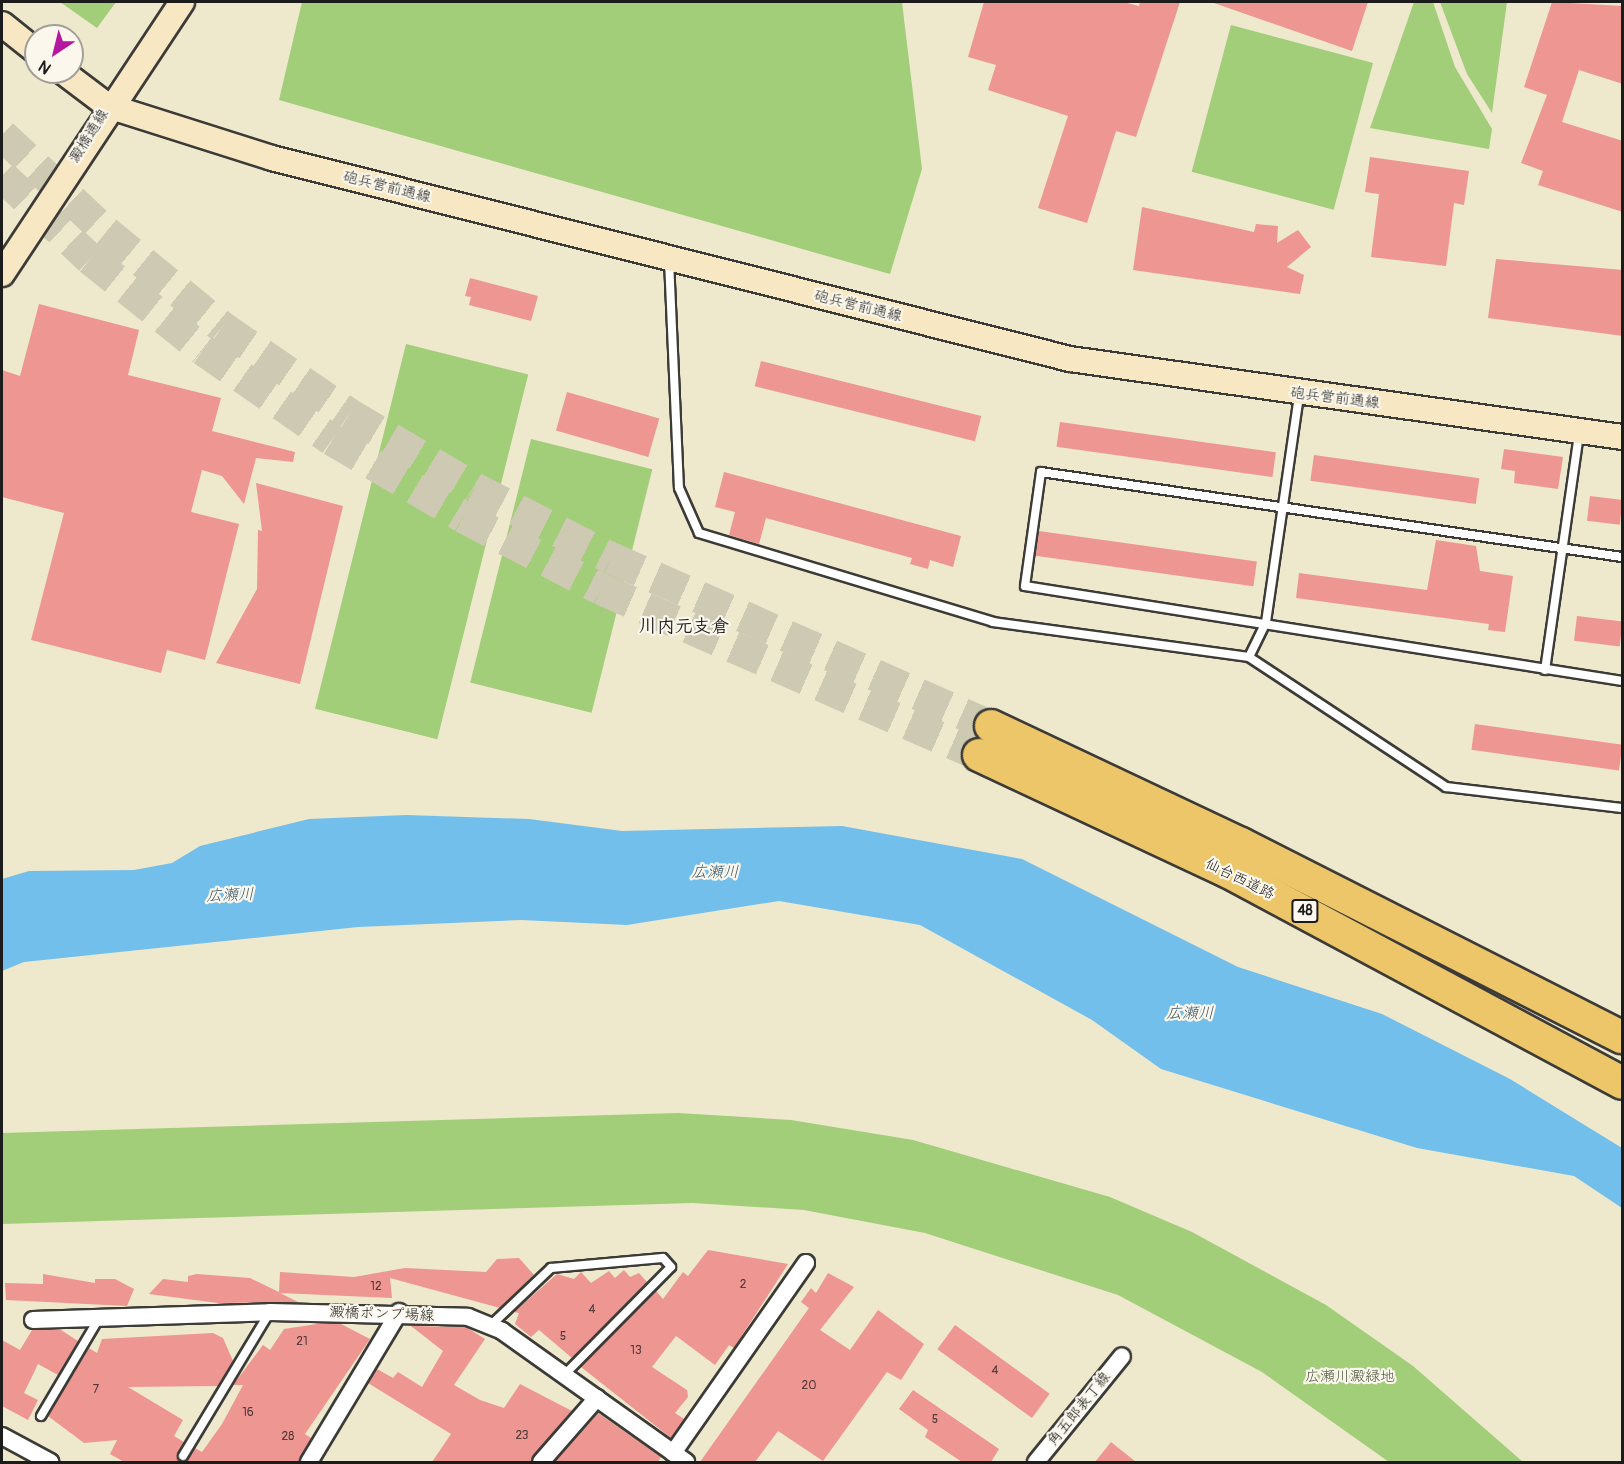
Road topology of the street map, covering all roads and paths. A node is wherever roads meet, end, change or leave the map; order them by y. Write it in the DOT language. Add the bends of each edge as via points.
graph roads {
  1 [pos="182,2"];
  2 [pos="2,24"];
  3 [pos="24,41"];
  4 [pos="79,84"];
  5 [pos="108,106"];
  6 [pos="669,258"];
  7 [pos="2,274"];
  8 [pos="1299,395"];
  9 [pos="1580,431"];
  10 [pos="1623,437"];
  11 [pos="1285,506"];
  12 [pos="1566,549"];
  13 [pos="1623,557"];
  14 [pos="1266,622"];
  15 [pos="1249,657"];
  16 [pos="1545,670"];
  17 [pos="1623,681"];
  18 [pos="992,726"];
  19 [pos="979,755"];
  20 [pos="1623,808"];
  21 [pos="1623,1037"];
  22 [pos="1623,1083"];
  23 [pos="806,1263"];
  24 [pos="270,1312"];
  25 [pos="399,1312"];
  26 [pos="33,1320"];
  27 [pos="98,1320"];
  28 [pos="490,1326"];
  29 [pos="1122,1356"];
  30 [pos="564,1375"];
  31 [pos="597,1398"];
  32 [pos="41,1416"];
  33 [pos="2,1436"];
  34 [pos="183,1456"];
  35 [pos="680,1458"];
  36 [pos="50,1462"];
  37 [pos="309,1462"];
  38 [pos="541,1462"];
  39 [pos="1036,1462"];
  1 -- 5 [label="street, 澱橋通線"];
  2 -- 3 [label="street"];
  4 -- 5 [label="street, 砲兵営前通線"];
  5 -- 6 [label="street, 砲兵営前通線" via="272,158"];
  5 -- 7 [label="street, 澱橋通線"];
  6 -- 8 [label="street, 砲兵営前通線" via="1070,359"];
  6 -- 15 [label="lane" via="679,488 699,533 993,622"];
  8 -- 9 [label="street, 砲兵営前通線"];
  8 -- 11 [label="lane"];
  9 -- 10 [label="street, 砲兵営前通線"];
  9 -- 12 [label="lane"];
  11 -- 12 [label="lane"];
  11 -- 14 [label="lane"];
  11 -- 14 [label="lane" via="1041,472 1025,586"];
  12 -- 13 [label="lane"];
  12 -- 16 [label="lane"];
  14 -- 15 [label="lane"];
  14 -- 16 [label="lane"];
  15 -- 20 [label="lane" via="1446,787"];
  16 -- 17 [label="lane"];
  18 -- 21 [label="highway, 仙台西道路 / 48"];
  19 -- 22 [label="highway, 仙台西道路 / 48" via="1237,876"];
  23 -- 35 [label="street"];
  24 -- 25 [label="street, 澱橋ポンプ場線"];
  24 -- 27 [label="street, 澱橋ポンプ場線"];
  24 -- 34 [label="lane"];
  25 -- 28 [label="street, 澱橋ポンプ場線" via="468,1317"];
  25 -- 37 [label="street"];
  26 -- 27 [label="street, 澱橋ポンプ場線"];
  27 -- 32 [label="lane"];
  28 -- 30 [label="street, 澱橋ポンプ場線"];
  28 -- 30 [label="lane" via="551,1268 663,1258 671,1267"];
  29 -- 39 [label="street, 角五郎表丁線"];
  30 -- 31 [label="street, 澱橋ポンプ場線"];
  31 -- 35 [label="street, 澱橋ポンプ場線"];
  31 -- 38 [label="street"];
  33 -- 36 [label="street"];
}
